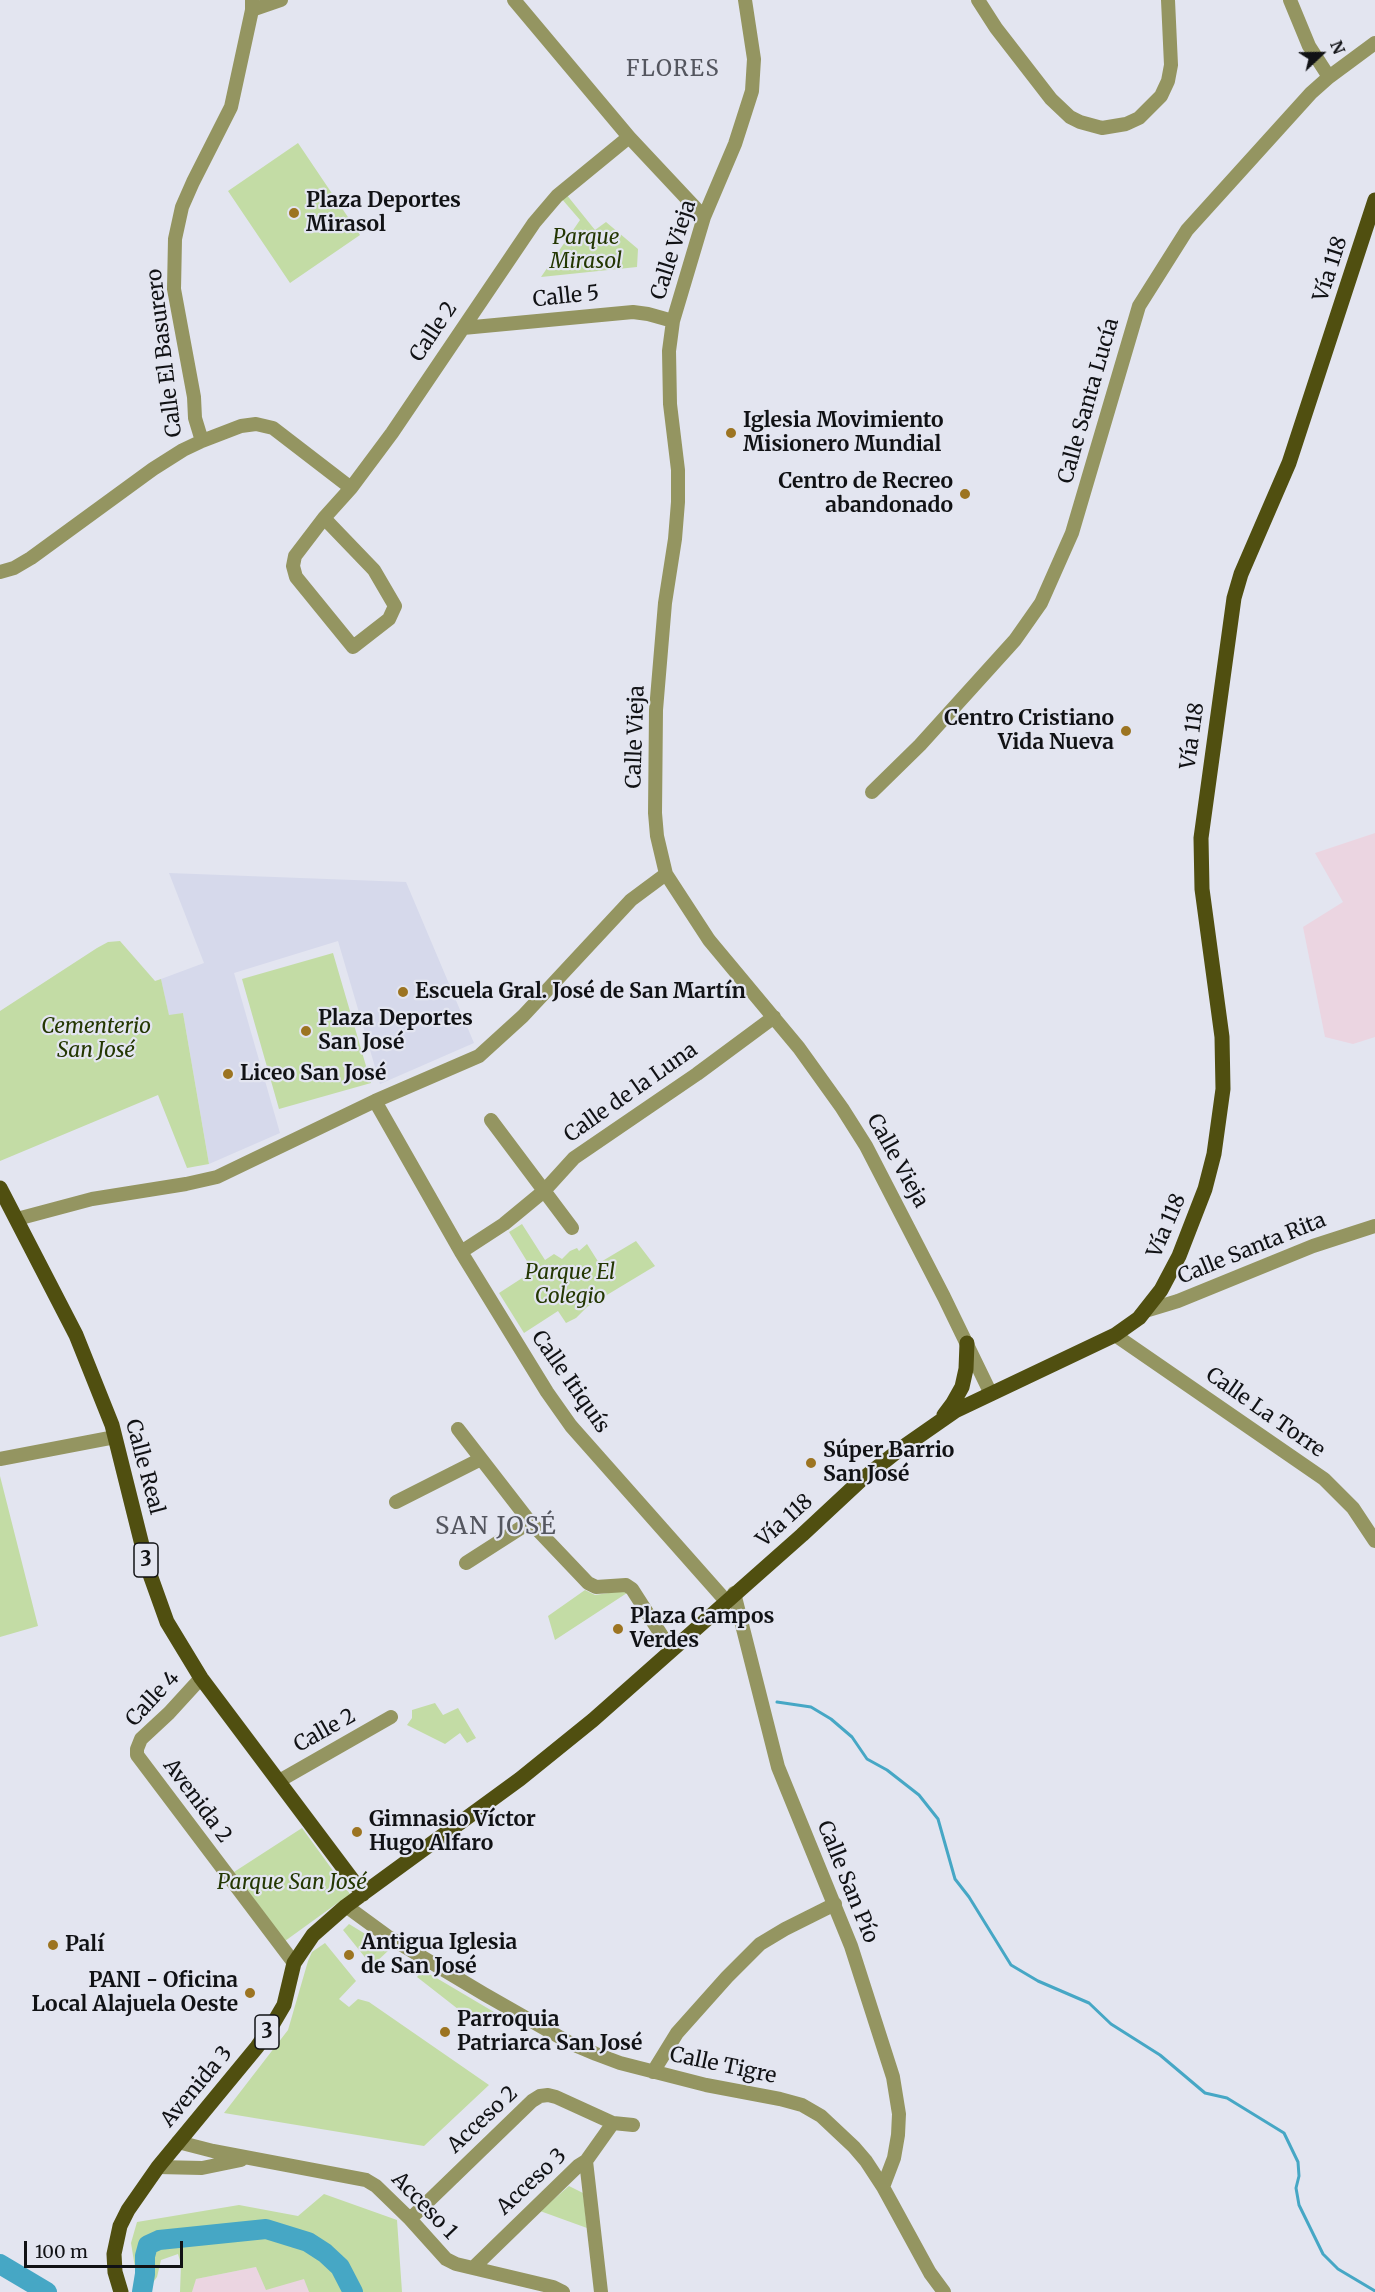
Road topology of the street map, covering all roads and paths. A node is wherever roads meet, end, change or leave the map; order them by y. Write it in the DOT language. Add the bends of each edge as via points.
graph roads {
  1 [pos="281,0"];
  2 [pos="514,0"];
  3 [pos="745,0"];
  4 [pos="978,0"];
  5 [pos="1168,0"];
  6 [pos="1290,0"];
  7 [pos="252,5"];
  8 [pos="1375,43"];
  9 [pos="1329,77"];
  10 [pos="629,137"];
  11 [pos="1375,200"];
  12 [pos="704,217"];
  13 [pos="673,321"];
  14 [pos="463,328"];
  15 [pos="202,441"];
  16 [pos="351,488"];
  17 [pos="324,518"];
  18 [pos="0,572"];
  19 [pos="872,792"];
  20 [pos="666,874"];
  21 [pos="774,1017"];
  22 [pos="375,1101"];
  23 [pos="491,1120"];
  24 [pos="0,1188"];
  25 [pos="544,1191"];
  26 [pos="17,1219"];
  27 [pos="1375,1226"];
  28 [pos="573,1228"];
  29 [pos="461,1252"];
  30 [pos="1145,1311"];
  31 [pos="1115,1335"];
  32 [pos="967,1343"];
  33 [pos="991,1395"];
  34 [pos="940,1420"];
  35 [pos="458,1429"];
  36 [pos="115,1437"];
  37 [pos="0,1459"];
  38 [pos="481,1459"];
  39 [pos="396,1502"];
  40 [pos="530,1522"];
  41 [pos="1370,1522"];
  42 [pos="1375,1541"];
  43 [pos="466,1563"];
  44 [pos="730,1597"];
  45 [pos="671,1650"];
  46 [pos="201,1678"];
  47 [pos="391,1718"];
  48 [pos="137,1749"];
  49 [pos="279,1781"];
  50 [pos="363,1894"];
  51 [pos="835,1904"];
  52 [pos="346,1906"];
  53 [pos="294,1963"];
  54 [pos="653,2072"];
  55 [pos="613,2123"];
  56 [pos="633,2125"];
  57 [pos="178,2142"];
  58 [pos="252,2158"];
  59 [pos="586,2161"];
  60 [pos="158,2167"];
  61 [pos="884,2187"];
  62 [pos="410,2219"];
  63 [pos="474,2267"];
  64 [pos="121,2292"];
  65 [pos="563,2292"];
  66 [pos="601,2292"];
  67 [pos="944,2292"];
  1 -- 7 [label="street"];
  2 -- 10 [label="street"];
  3 -- 12 [label="street, Calle Vieja" via="754,59 752,91"];
  4 -- 5 [label="street" via="1061,109 1080,122 1102,128 1126,124 1139,117 1161,96 1171,65"];
  6 -- 9 [label="street" via="1309,46"];
  7 -- 15 [label="street, Calle El Basurero" via="231,107 182,207 175,239 174,289"];
  8 -- 9 [label="street, Calle Santa Lucía"];
  9 -- 19 [label="street, Calle Santa Lucía" via="1187,230 1145,293 1072,532 1041,603 1016,640"];
  10 -- 12 [label="street"];
  10 -- 14 [label="street, Calle 2" via="557,196 534,222"];
  11 -- 30 [label="main road, Vía 118" via="1289,463 1234,598 1201,838 1202,889 1222,1037 1221,1116 1210,1172 1194,1221 1161,1290"];
  12 -- 13 [label="street, Calle Vieja"];
  13 -- 14 [label="street, Calle 5" via="633,312"];
  13 -- 20 [label="street, Calle Vieja" via="668,375 678,502 665,603 656,733 655,813"];
  14 -- 16 [label="street, Calle 2"];
  15 -- 16 [label="street" via="241,426 273,428"];
  15 -- 18 [label="street, Calle El Basurero" via="153,469 30,558"];
  16 -- 17 [label="street, Calle 2"];
  17 -- 17 [label="street, Calle 2" via="295,556 293,567 296,577 353,647 389,619 395,606 374,570"];
  20 -- 21 [label="street, Calle Vieja" via="709,940"];
  20 -- 22 [label="street" via="631,900 523,1016 479,1056"];
  21 -- 25 [label="street, Calle de la Luna" via="574,1158"];
  21 -- 32 [label="street, Calle Vieja" via="866,1146"];
  22 -- 26 [label="street" via="217,1177 92,1199"];
  22 -- 29 [label="street, Calle Itiquís"];
  23 -- 25 [label="street"];
  24 -- 26 [label="main road, Calle Real / 3"];
  25 -- 28 [label="street"];
  25 -- 29 [label="street, Calle de la Luna"];
  26 -- 36 [label="main road, Calle Real / 3" via="76,1335"];
  27 -- 30 [label="street, Calle Santa Rita"];
  29 -- 44 [label="street, Calle Itiquís" via="571,1426"];
  30 -- 31 [label="main road, Vía 118"];
  31 -- 33 [label="main road, Vía 118"];
  31 -- 41 [label="street, Calle La Torre" via="1324,1479"];
  32 -- 33 [label="street, Calle Vieja"];
  32 -- 34 [label="main road" via="962,1387"];
  33 -- 34 [label="main road, Vía 118"];
  34 -- 44 [label="main road, Vía 118" via="860,1481"];
  35 -- 38 [label="street"];
  36 -- 37 [label="street"];
  36 -- 46 [label="main road, Calle Real / 3" via="148,1569 167,1622"];
  38 -- 39 [label="street"];
  38 -- 40 [label="street"];
  40 -- 43 [label="street"];
  40 -- 45 [label="street" via="588,1583 596,1587 626,1585 632,1589"];
  41 -- 42 [label="street, Calle La Torre"];
  44 -- 45 [label="main road, Vía 118"];
  44 -- 51 [label="street, Calle San Pío" via="778,1767"];
  45 -- 50 [label="main road, Vía 118" via="520,1779"];
  46 -- 48 [label="street, Calle 4" via="141,1739"];
  46 -- 49 [label="main road, Calle Real / 3"];
  47 -- 49 [label="street, Calle 2"];
  48 -- 53 [label="street, Avenida 2" via="140,1760"];
  49 -- 50 [label="main road, Calle Real / 3"];
  50 -- 52 [label="main road, Avenida 3 / 3"];
  51 -- 54 [label="street" via="760,1944 677,2033"];
  51 -- 61 [label="street, Calle San Pío" via="897,2097 898,2135"];
  52 -- 53 [label="main road, Avenida 3 / 3" via="312,1935"];
  52 -- 54 [label="street, Calle Tigre" via="387,1936 570,2043"];
  53 -- 57 [label="main road, Avenida 3 / 3" via="284,2005 274,2022"];
  54 -- 61 [label="street, Calle Tigre" via="802,2105 821,2116 854,2147"];
  55 -- 56 [label="street, Acceso 2"];
  55 -- 59 [label="street, Acceso 3"];
  55 -- 62 [label="street, Acceso 2" via="556,2097 540,2096"];
  57 -- 58 [label="street, Acceso 1"];
  57 -- 60 [label="main road, Avenida 3 / 3"];
  58 -- 60 [label="street, Acceso 1" via="202,2168"];
  58 -- 62 [label="street, Acceso 1" via="366,2180"];
  59 -- 63 [label="street, Acceso 3"];
  59 -- 66 [label="street"];
  60 -- 64 [label="main road, Avenida 3 / 3" via="120,2226 114,2263"];
  61 -- 67 [label="street, Calle Tigre"];
  62 -- 63 [label="street, Acceso 1" via="446,2259"];
  63 -- 65 [label="street, Acceso 1"];
}
